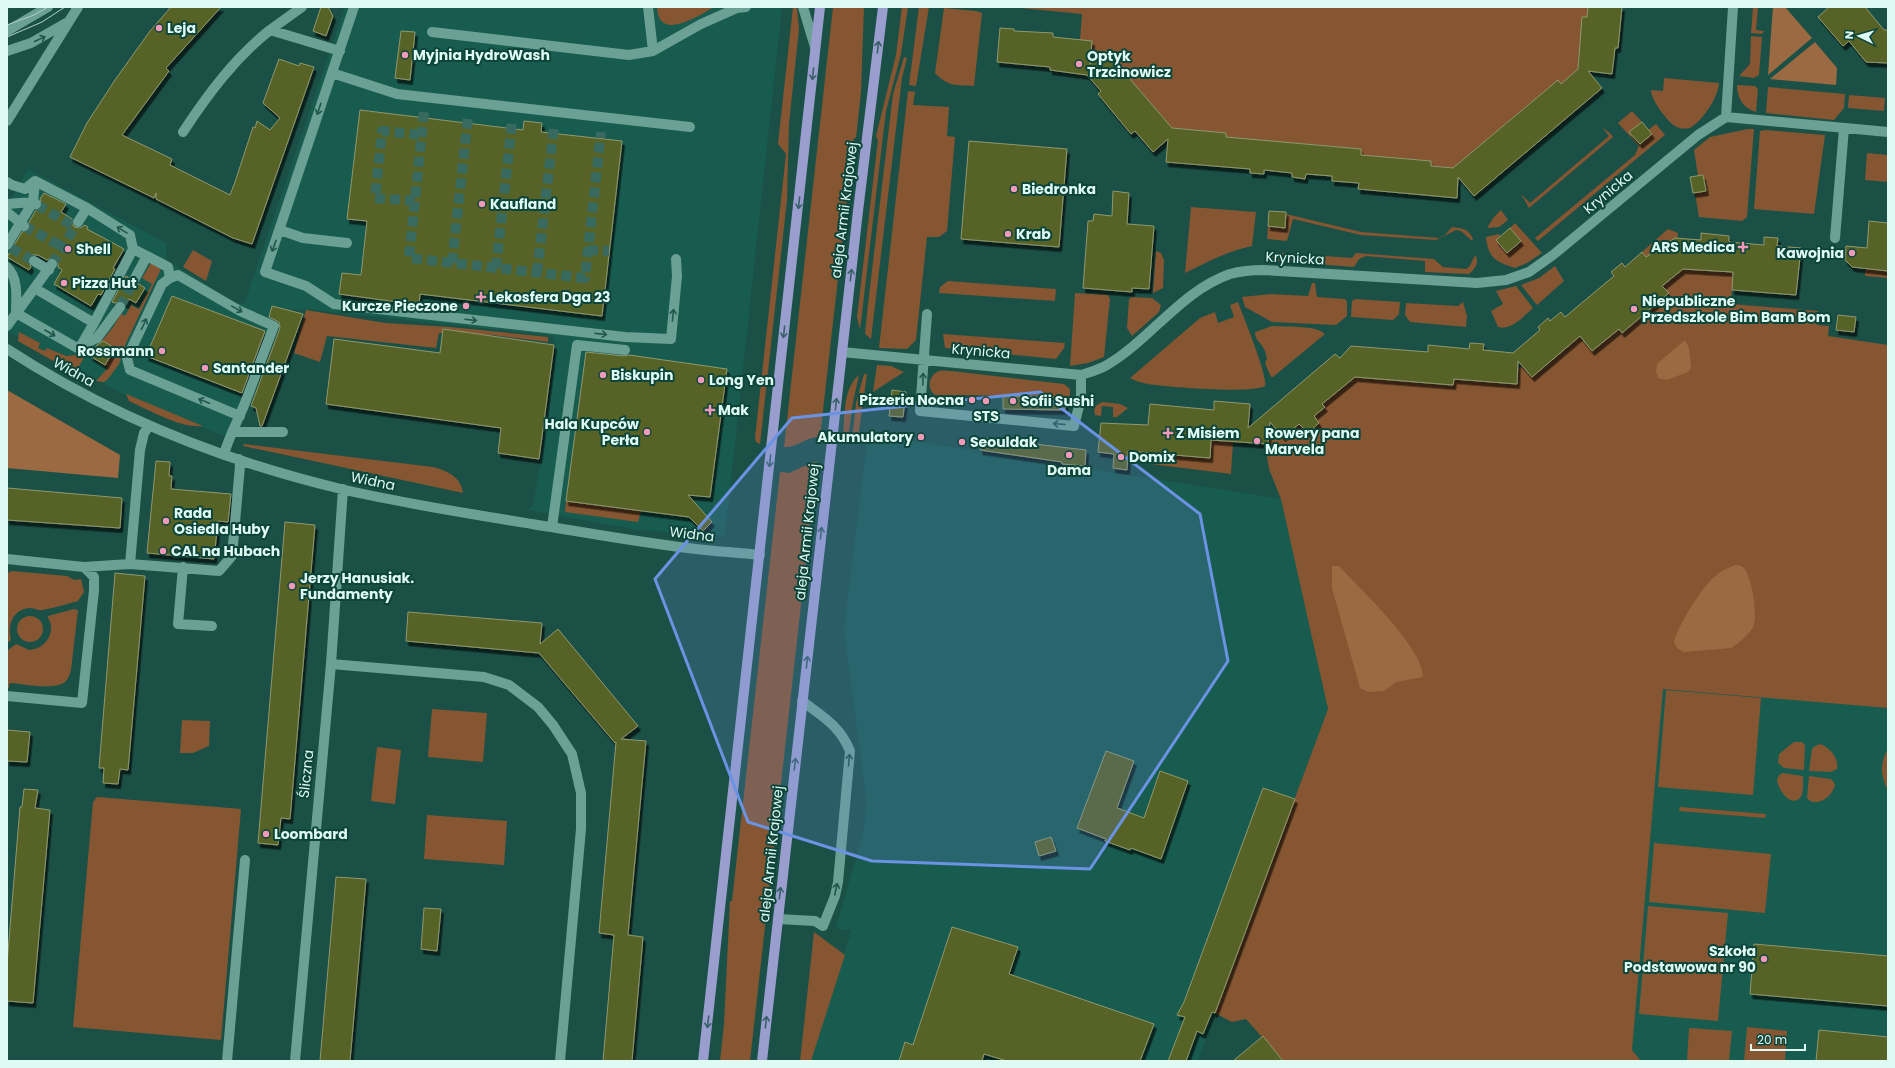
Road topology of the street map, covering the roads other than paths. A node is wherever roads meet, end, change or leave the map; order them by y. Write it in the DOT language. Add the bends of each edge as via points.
graph roads {
  1 [pos="48,7"];
  2 [pos="78,7"];
  3 [pos="83,7"];
  4 [pos="302,7"];
  5 [pos="354,7"];
  6 [pos="648,7"];
  7 [pos="746,7"];
  8 [pos="803,7"];
  9 [pos="820,7"];
  10 [pos="883,7"];
  11 [pos="1733,7"];
  12 [pos="70,21"];
  13 [pos="270,30"];
  14 [pos="7,31"];
  15 [pos="432,32"];
  16 [pos="816,48"];
  17 [pos="7,51"];
  18 [pos="340,51"];
  19 [pos="653,51"];
  20 [pos="332,73"];
  21 [pos="1726,118"];
  22 [pos="7,122"];
  23 [pos="690,127"];
  24 [pos="1844,128"];
  25 [pos="183,132"];
  26 [pos="1888,132"];
  27 [pos="36,181"];
  28 [pos="7,182"];
  29 [pos="7,204"];
  30 [pos="35,204"];
  31 [pos="87,208"];
  32 [pos="7,212"];
  33 [pos="78,222"];
  34 [pos="23,225"];
  35 [pos="280,230"];
  36 [pos="1835,238"];
  37 [pos="347,243"];
  38 [pos="8,246"];
  39 [pos="134,248"];
  40 [pos="147,256"];
  41 [pos="676,259"];
  42 [pos="34,261"];
  43 [pos="7,267"];
  44 [pos="170,278"];
  45 [pos="134,280"];
  46 [pos="36,289"];
  47 [pos="120,307"];
  48 [pos="16,313"];
  49 [pos="927,314"];
  50 [pos="7,326"];
  51 [pos="92,327"];
  52 [pos="82,345"];
  53 [pos="7,349"];
  54 [pos="626,350"];
  55 [pos="842,352"];
  56 [pos="924,360"];
  57 [pos="1081,375"];
  58 [pos="240,416"];
  59 [pos="148,426"];
  60 [pos="232,432"];
  61 [pos="283,432"];
  62 [pos="224,454"];
  63 [pos="239,459"];
  64 [pos="343,489"];
  65 [pos="552,527"];
  66 [pos="760,555"];
  67 [pos="7,559"];
  68 [pos="130,564"];
  69 [pos="84,567"];
  70 [pos="183,567"];
  71 [pos="212,626"];
  72 [pos="331,664"];
  73 [pos="7,696"];
  74 [pos="802,701"];
  75 [pos="245,860"];
  76 [pos="778,919"];
  77 [pos="227,1061"];
  78 [pos="295,1061"];
  79 [pos="560,1061"];
  80 [pos="703,1061"];
  81 [pos="762,1061"];
  1 -- 14 [label="street"];
  2 -- 12 [label="street"];
  3 -- 12 [label="street"];
  4 -- 13 [label="street"];
  5 -- 18 [label="street"];
  6 -- 19 [label="street"];
  7 -- 19 [label="street" via="737,8 701,24"];
  8 -- 16 [label="street"];
  9 -- 16 [label="main road"];
  55 -- 10 [label="main road, aleja Armii Krajowej, one-way"];
  11 -- 21 [label="street"];
  17 -- 12 [label="street, one-way" via="25,46"];
  12 -- 22 [label="street"];
  13 -- 18 [label="street"];
  13 -- 25 [label="street" via="221,77"];
  15 -- 19 [label="street" via="629,56"];
  16 -- 66 [label="main road, one-way"];
  18 -- 20 [label="street"];
  20 -- 23 [label="street" via="397,94"];
  20 -- 35 [label="street, one-way"];
  21 -- 24 [label="street"];
  21 -- 57 [label="street, Krynicka" via="1698,135 1559,251 1529,272 1506,280 1477,283 1264,270 1240,272 1218,279 1193,295 1108,365"];
  24 -- 26 [label="street"];
  24 -- 36 [label="street"];
  27 -- 28 [label="street" via="26,189"];
  27 -- 30 [label="street"];
  27 -- 31 [label="street"];
  29 -- 30 [label="street"];
  30 -- 34 [label="street"];
  31 -- 33 [label="street"];
  39 -- 31 [label="street, one-way" via="130,235"];
  32 -- 34 [label="street"];
  34 -- 38 [label="street"];
  35 -- 37 [label="street" via="303,238"];
  35 -- 41 [label="street, one-way" via="265,272 306,286 334,304 610,335 671,339 678,276"];
  39 -- 40 [label="street"];
  39 -- 51 [label="street"];
  40 -- 44 [label="street" via="168,267"];
  40 -- 45 [label="street"];
  42 -- 46 [label="street" via="51,267"];
  43 -- 48 [label="street" via="17,287"];
  44 -- 58 [label="street, one-way" via="178,275 240,311 274,326"];
  58 -- 44 [label="street, one-way" via="130,370 128,358 162,284"];
  46 -- 48 [label="street"];
  46 -- 51 [label="street"];
  47 -- 52 [label="street" via="98,338"];
  48 -- 50 [label="street"];
  48 -- 52 [label="street, one-way" via="79,349"];
  49 -- 56 [label="street"];
  51 -- 52 [label="street"];
  53 -- 59 [label="street, Widna" via="69,386"];
  54 -- 65 [label="street" via="577,345"];
  55 -- 56 [label="street, Krynicka"];
  74 -- 55 [label="main road, aleja Armii Krajowej, one-way"];
  56 -- 57 [label="street, Krynicka"];
  57 -- 56 [label="street, one-way" via="1080,398 1074,426 935,413 920,411"];
  58 -- 60 [label="street"];
  59 -- 62 [label="street, Widna"];
  59 -- 68 [label="street" via="140,450"];
  60 -- 61 [label="street"];
  60 -- 62 [label="street"];
  62 -- 63 [label="street, Widna"];
  63 -- 64 [label="street, Widna"];
  63 -- 70 [label="street" via="232,556 219,571"];
  64 -- 65 [label="street, Widna" via="468,514"];
  64 -- 72 [label="street, Śliczna"];
  65 -- 66 [label="street, Widna" via="704,550"];
  66 -- 80 [label="main road, one-way"];
  67 -- 69 [label="street"];
  68 -- 69 [label="street"];
  68 -- 70 [label="street"];
  69 -- 73 [label="street" via="94,577 94,590 82,704"];
  70 -- 71 [label="street" via="178,624"];
  72 -- 78 [label="street, Śliczna"];
  72 -- 79 [label="street" via="498,680 509,685 538,707 572,754 581,793 582,829"];
  76 -- 74 [label="main road, aleja Armii Krajowej, one-way"];
  76 -- 74 [label="street, one-way" via="815,921 823,926 835,896 842,851 850,751 839,730"];
  75 -- 77 [label="street"];
  81 -- 76 [label="main road, aleja Armii Krajowej, one-way"];
}
